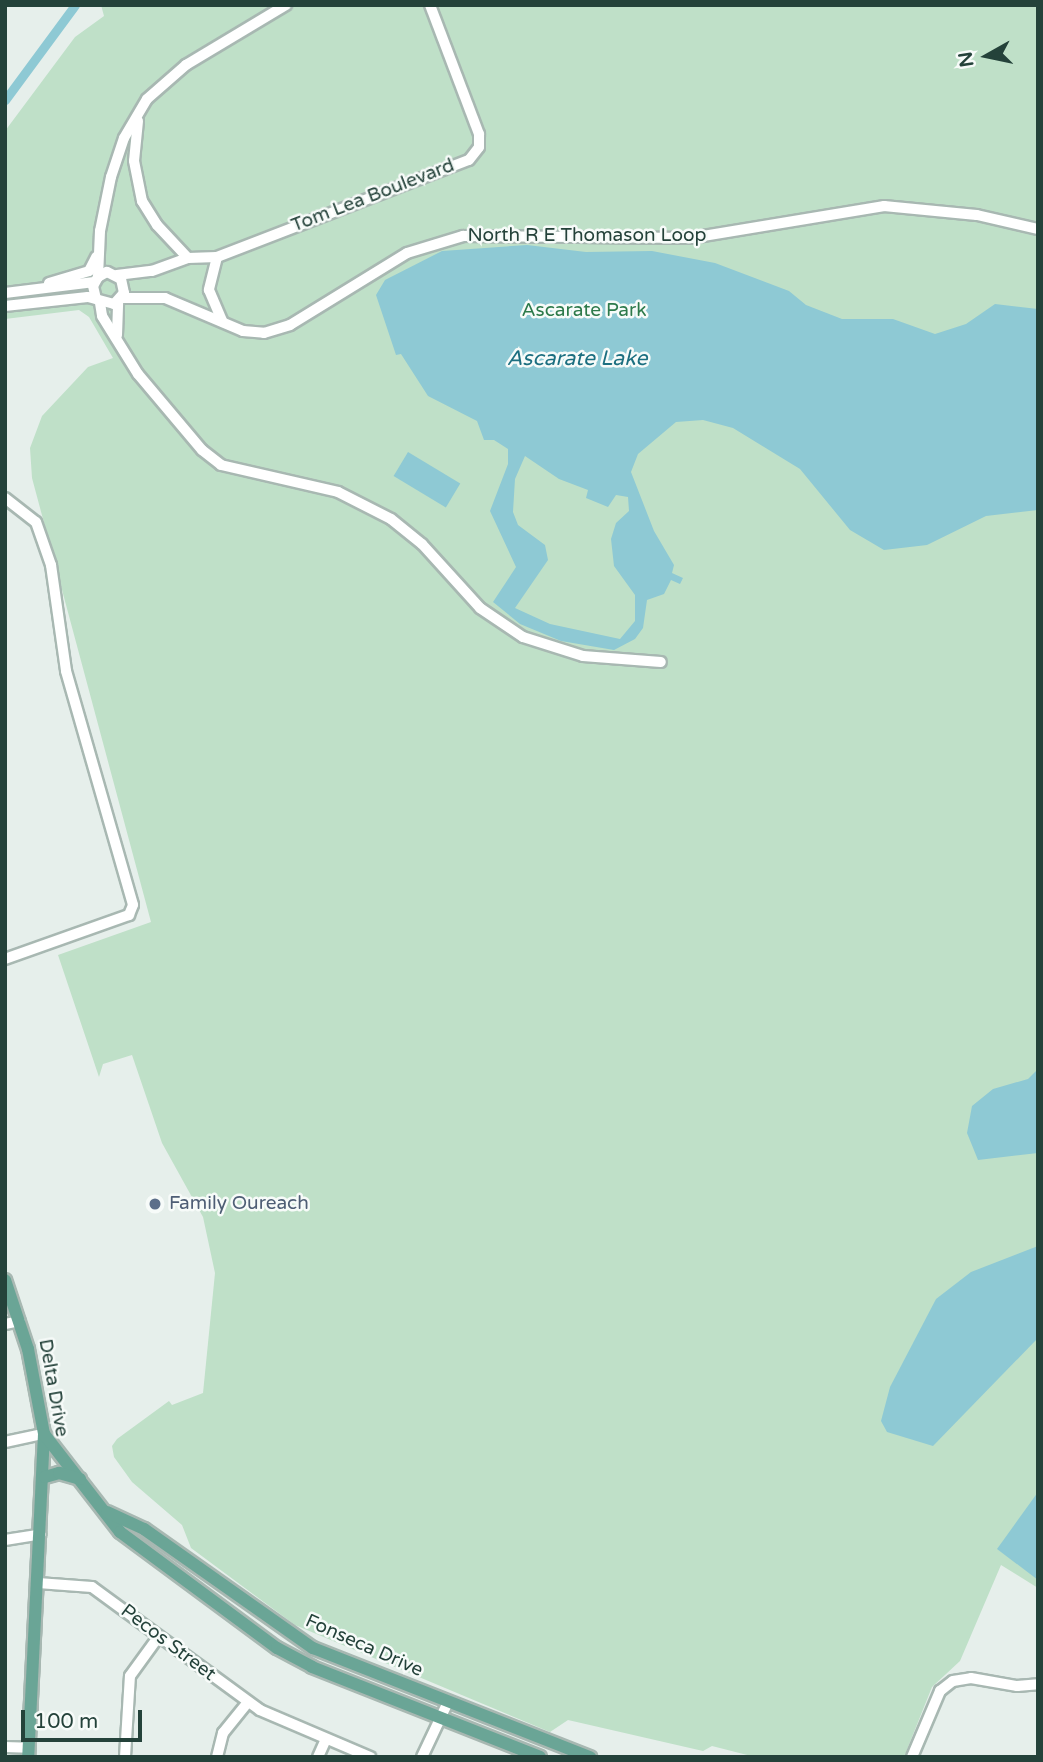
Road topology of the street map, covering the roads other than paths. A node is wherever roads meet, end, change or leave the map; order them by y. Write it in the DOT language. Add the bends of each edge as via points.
graph roads {
  1 [pos="286,5"];
  2 [pos="430,5"];
  3 [pos="139,114"];
  4 [pos="1038,229"];
  5 [pos="99,246"];
  6 [pos="217,257"];
  7 [pos="188,258"];
  8 [pos="117,275"];
  9 [pos="96,279"];
  10 [pos="42,287"];
  11 [pos="5,293"];
  12 [pos="73,298"];
  13 [pos="120,300"];
  14 [pos="98,301"];
  15 [pos="5,306"];
  16 [pos="102,316"];
  17 [pos="223,322"];
  18 [pos="118,339"];
  19 [pos="5,498"];
  20 [pos="661,662"];
  21 [pos="5,959"];
  22 [pos="5,1280"];
  23 [pos="20,1321"];
  24 [pos="5,1324"];
  25 [pos="44,1434"];
  26 [pos="5,1442"];
  27 [pos="45,1478"];
  28 [pos="80,1479"];
  29 [pos="107,1512"];
  30 [pos="41,1534"];
  31 [pos="5,1540"];
  32 [pos="38,1583"];
  33 [pos="159,1636"];
  34 [pos="1038,1684"];
  35 [pos="248,1702"];
  36 [pos="447,1704"];
  37 [pos="439,1719"];
  38 [pos="326,1738"];
  39 [pos="5,1746"];
  40 [pos="28,1753"];
  41 [pos="125,1757"];
  42 [pos="217,1757"];
  43 [pos="318,1757"];
  44 [pos="370,1757"];
  45 [pos="422,1757"];
  46 [pos="540,1757"];
  47 [pos="590,1757"];
  48 [pos="912,1757"];
  1 -- 3 [label="street" via="186,65 160,86"];
  2 -- 6 [label="street, Tom Lea Boulevard" via="479,134 476,153 469,160"];
  3 -- 5 [label="street" via="111,177"];
  3 -- 7 [label="street" via="134,161 142,201"];
  4 -- 17 [label="street, North R E Thomason Loop" via="978,215 884,206 691,238 463,236 407,253 277,331 252,333"];
  5 -- 9 [label="street"];
  5 -- 10 [label="street" via="89,271"];
  6 -- 7 [label="street, Tom Lea Boulevard"];
  6 -- 17 [label="street" via="209,290"];
  7 -- 8 [label="street, Tom Lea Boulevard" via="152,271"];
  8 -- 9 [label="street, Tom Lea Boulevard"];
  8 -- 13 [label="street" via="125,288"];
  9 -- 10 [label="street, Tom Lea Boulevard"];
  9 -- 14 [label="street"];
  10 -- 11 [label="street"];
  12 -- 14 [label="street, North R E Thomason Loop"];
  12 -- 15 [label="street, North R E Thomason Loop"];
  12 -- 16 [label="street"];
  13 -- 14 [label="street, North R E Thomason Loop"];
  13 -- 17 [label="street, North R E Thomason Loop" via="165,298"];
  13 -- 18 [label="street"];
  14 -- 16 [label="street"];
  16 -- 18 [label="street"];
  18 -- 20 [label="street" via="138,374 202,450 221,465 338,492 391,519 422,544 480,608 523,637 583,656"];
  19 -- 21 [label="street" via="36,522 51,565 66,671 133,905 129,915"];
  22 -- 23 [label="main road, Delta Drive"];
  23 -- 24 [label="street"];
  23 -- 25 [label="main road, Delta Drive"];
  25 -- 26 [label="street"];
  25 -- 27 [label="main road, Delta Drive"];
  25 -- 28 [label="main road, Fonseca Drive"];
  27 -- 28 [label="main road" via="59,1473"];
  27 -- 30 [label="main road, Delta Drive"];
  28 -- 29 [label="main road, Fonseca Drive"];
  29 -- 36 [label="main road, Fonseca Drive" via="144,1529 304,1643"];
  29 -- 37 [label="main road, Fonseca Drive" via="132,1542 277,1648"];
  30 -- 31 [label="street"];
  30 -- 32 [label="main road, Delta Drive"];
  32 -- 33 [label="street, Pecos Street" via="85,1584"];
  32 -- 40 [label="main road, Delta Drive"];
  33 -- 35 [label="street, Pecos Street"];
  33 -- 41 [label="street" via="130,1676"];
  34 -- 48 [label="street" via="1017,1686 971,1678 953,1681 940,1691"];
  35 -- 38 [label="street, Pecos Street"];
  35 -- 42 [label="street" via="223,1733"];
  36 -- 37 [label="street"];
  36 -- 47 [label="main road, Fonseca Drive"];
  37 -- 45 [label="street"];
  37 -- 46 [label="main road, Fonseca Drive"];
  38 -- 43 [label="street"];
  38 -- 44 [label="street, Pecos Street"];
  39 -- 40 [label="street"];
}
